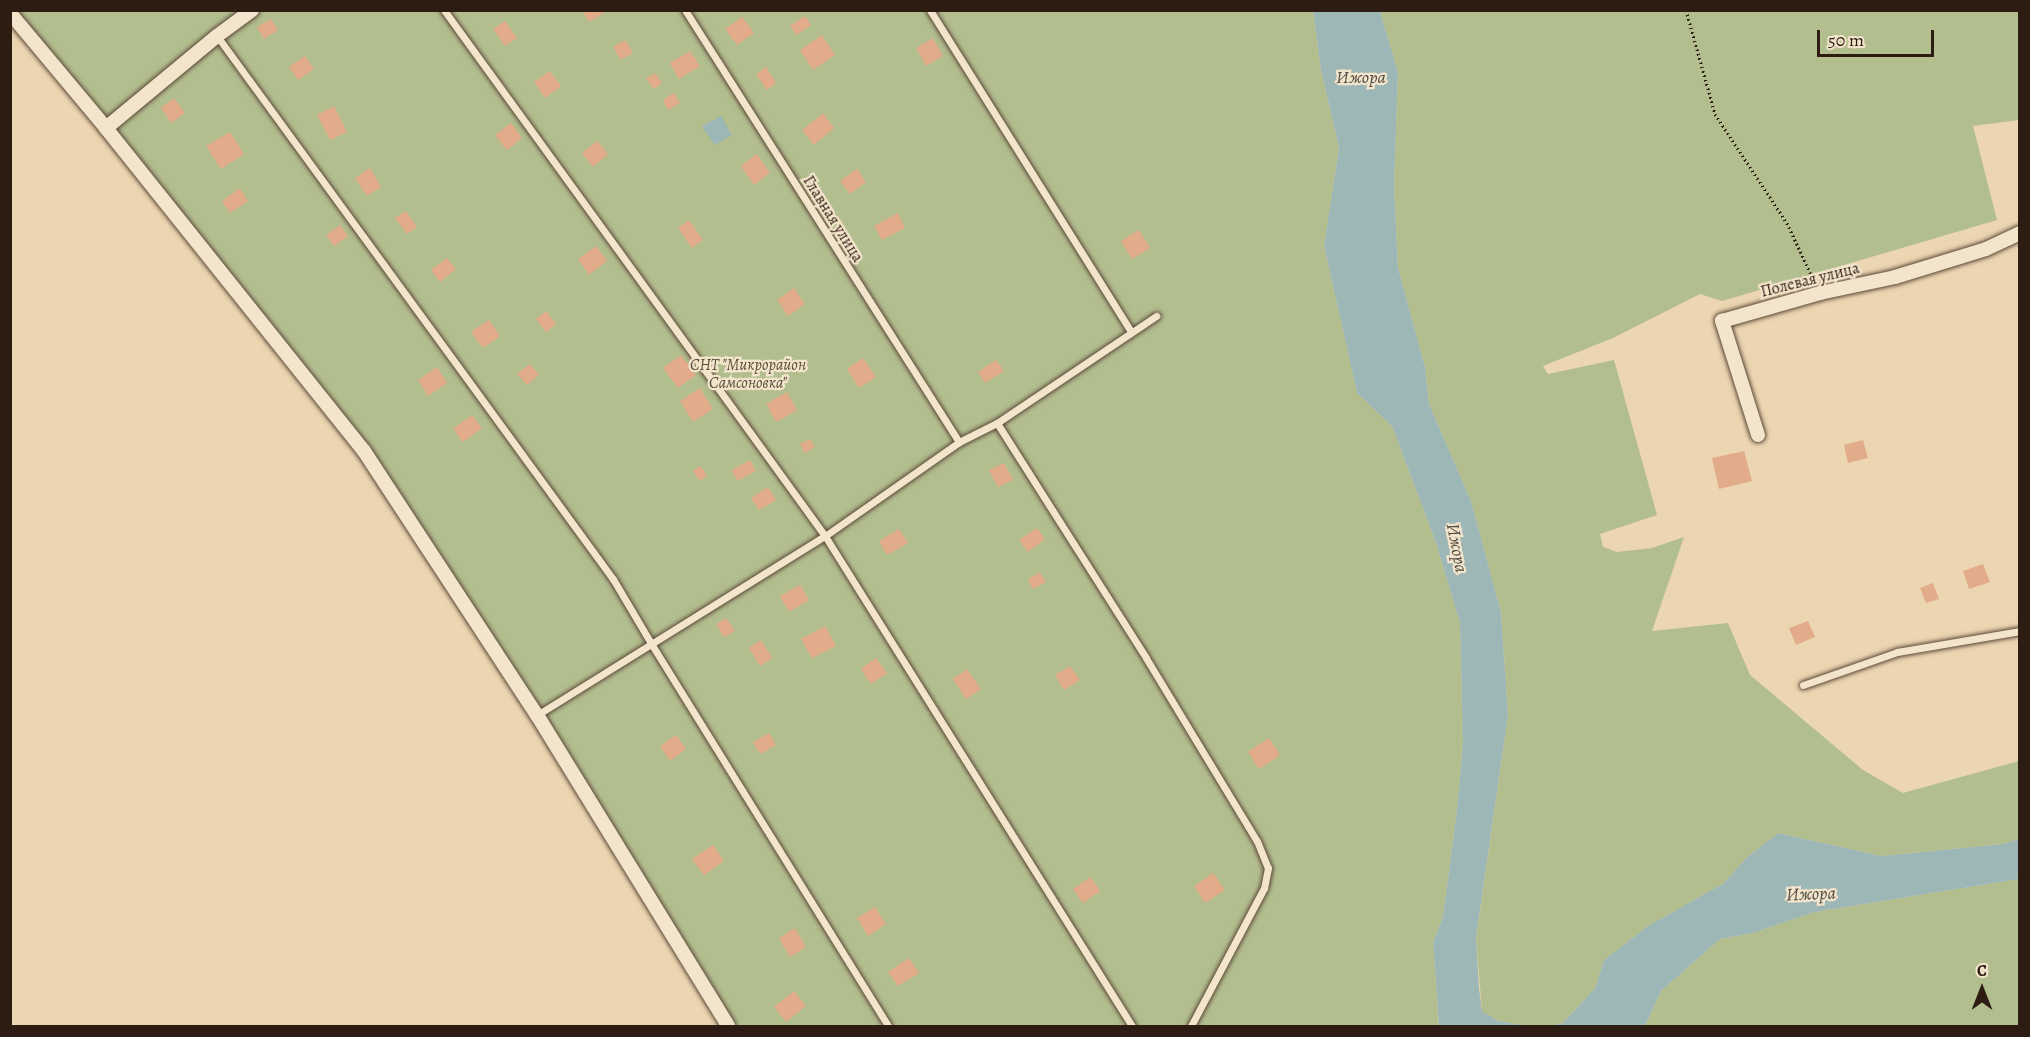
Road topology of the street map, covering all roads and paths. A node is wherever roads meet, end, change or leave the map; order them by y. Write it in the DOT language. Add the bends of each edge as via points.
graph roads {
  1 [pos="252,10"];
  2 [pos="444,10"];
  3 [pos="685,10"];
  4 [pos="930,10"];
  5 [pos="1686,10"];
  6 [pos="10,12"];
  7 [pos="217,36"];
  8 [pos="106,128"];
  9 [pos="2019,233"];
  10 [pos="1820,293"];
  11 [pos="1156,316"];
  12 [pos="1131,332"];
  13 [pos="997,423"];
  14 [pos="1758,435"];
  15 [pos="959,441"];
  16 [pos="825,536"];
  17 [pos="2019,631"];
  18 [pos="651,645"];
  19 [pos="1803,685"];
  20 [pos="537,715"];
  21 [pos="728,1026"];
  22 [pos="888,1026"];
  23 [pos="1132,1026"];
  24 [pos="1191,1026"];
  1 -- 7 [label="street"];
  2 -- 16 [label="lane"];
  3 -- 15 [label="lane, Главная улица"];
  4 -- 12 [label="lane"];
  5 -- 10 [label="path" via="1715,114 1787,223"];
  6 -- 8 [label="street"];
  7 -- 8 [label="street"];
  7 -- 18 [label="lane" via="613,579"];
  8 -- 20 [label="street" via="364,451"];
  9 -- 10 [label="street, Полевая улица" via="1986,249 1895,277"];
  10 -- 14 [label="street, Полевая улица" via="1722,321"];
  11 -- 12 [label="lane"];
  12 -- 13 [label="lane"];
  13 -- 15 [label="lane"];
  13 -- 24 [label="lane" via="1146,658 1257,841 1268,868 1264,888"];
  15 -- 16 [label="lane"];
  16 -- 18 [label="lane"];
  16 -- 23 [label="lane"];
  17 -- 19 [label="lane" via="1897,652"];
  18 -- 20 [label="lane"];
  18 -- 22 [label="lane"];
  20 -- 21 [label="street"];
}
